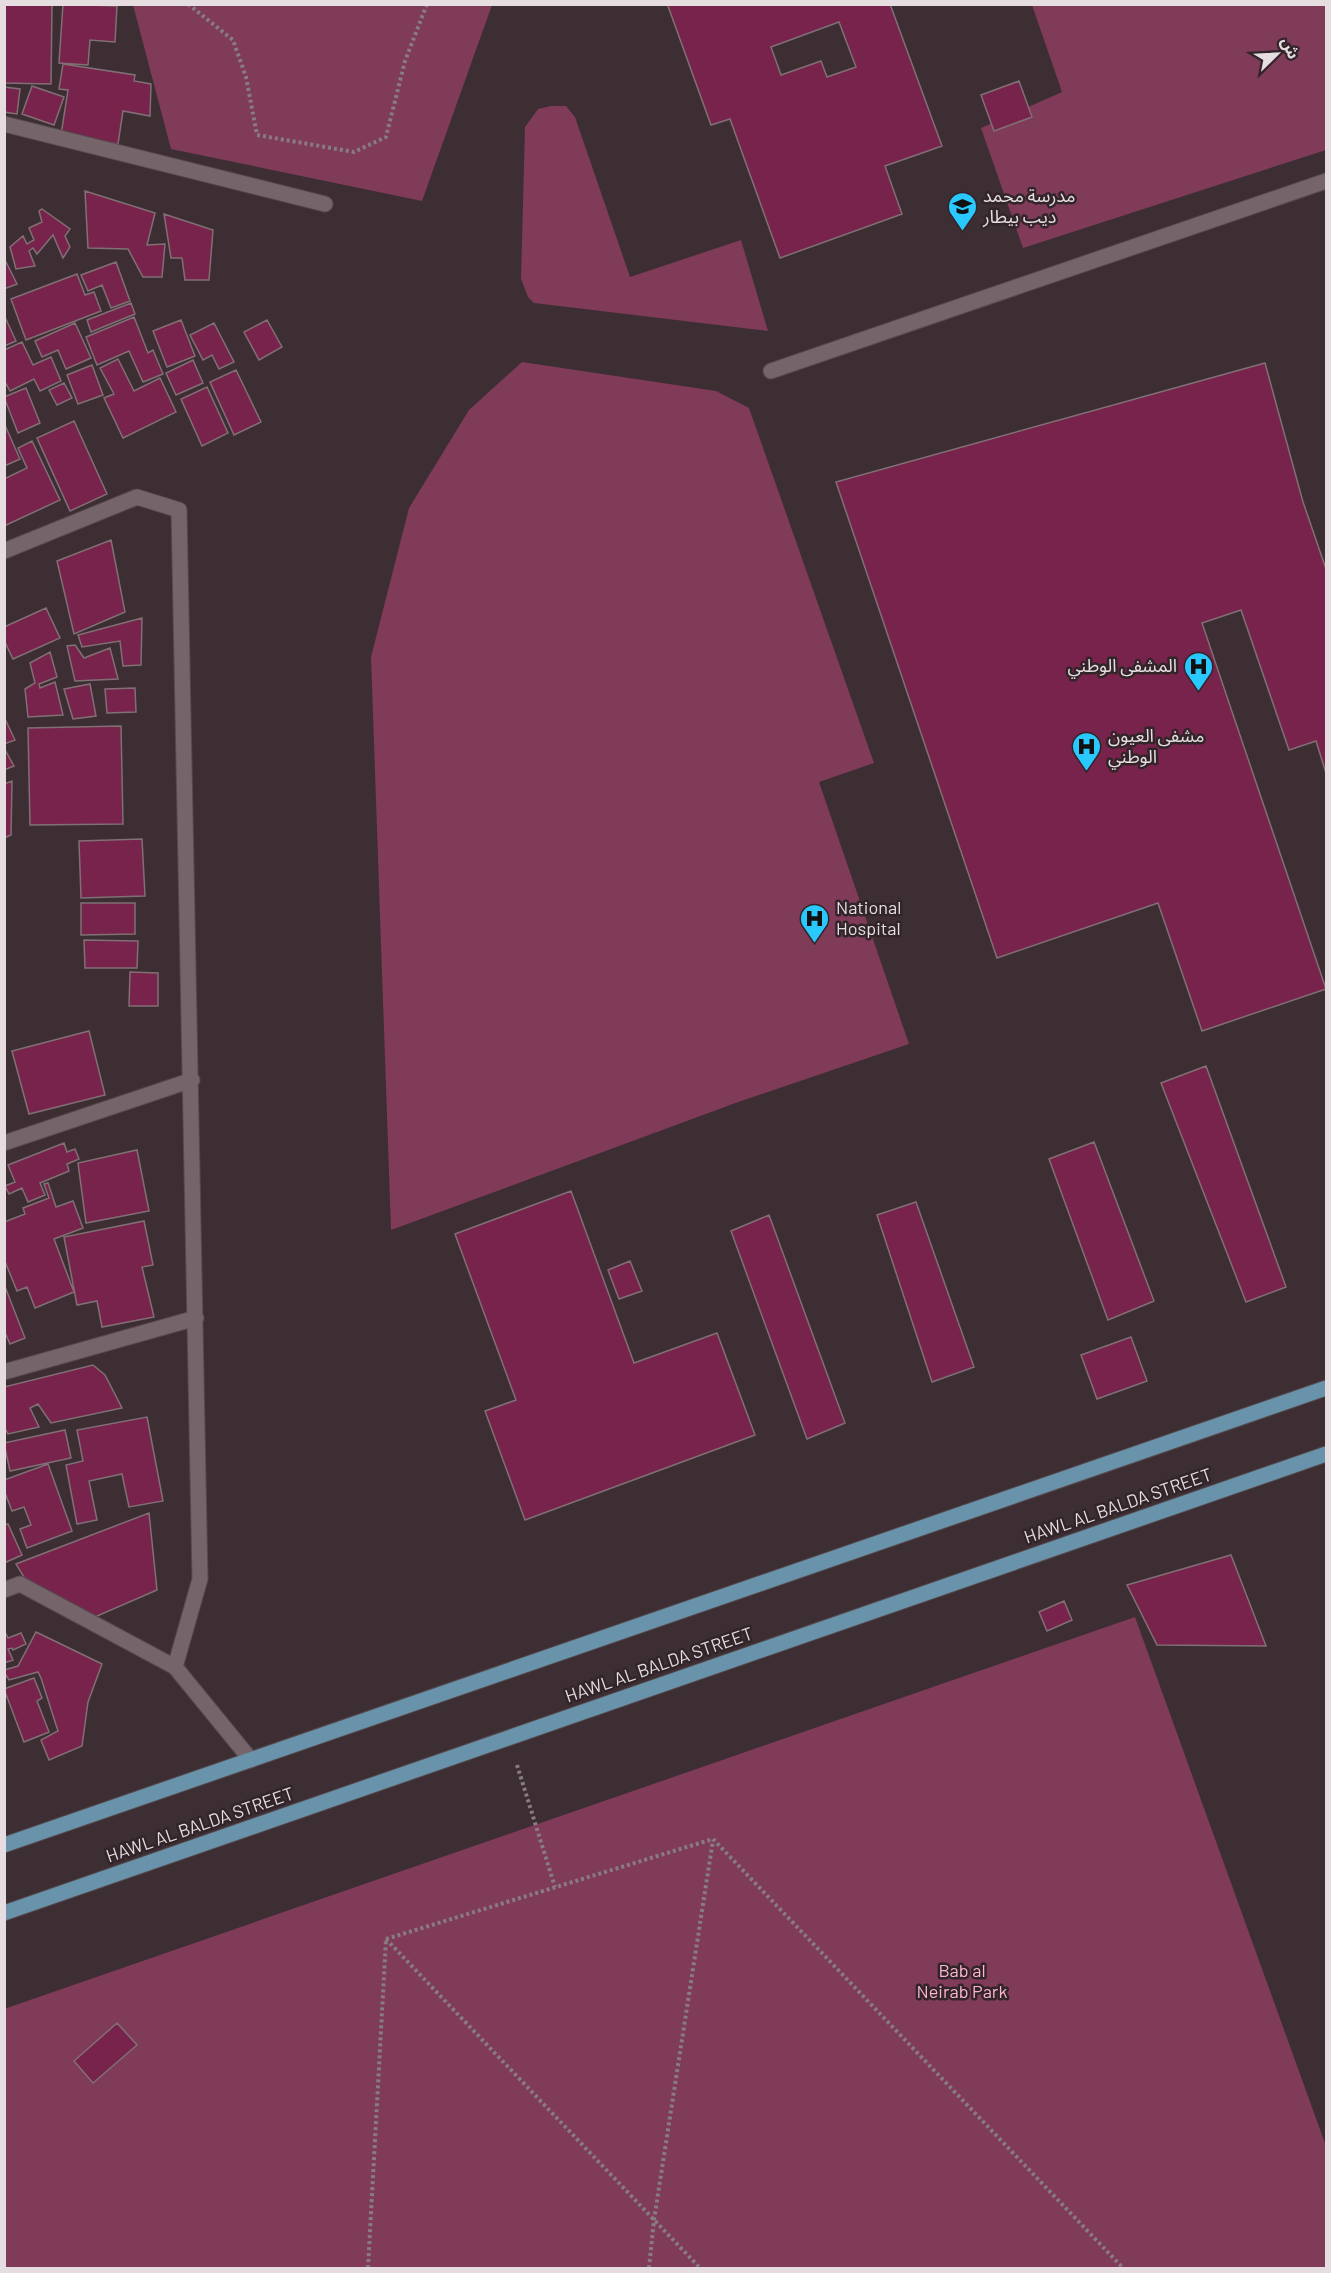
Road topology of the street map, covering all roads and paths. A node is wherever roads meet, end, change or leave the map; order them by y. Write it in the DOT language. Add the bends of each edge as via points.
graph roads {
  1 [pos="188,4"];
  2 [pos="427,4"];
  3 [pos="4,124"];
  4 [pos="1326,181"];
  5 [pos="325,204"];
  6 [pos="771,370"];
  7 [pos="4,551"];
  8 [pos="192,1080"];
  9 [pos="4,1143"];
  10 [pos="196,1318"];
  11 [pos="4,1372"];
  12 [pos="1326,1388"];
  13 [pos="1326,1454"];
  14 [pos="4,1590"];
  15 [pos="175,1667"];
  16 [pos="508,1738"];
  17 [pos="251,1760"];
  18 [pos="713,1839"];
  19 [pos="4,1845"];
  20 [pos="555,1887"];
  21 [pos="4,1913"];
  22 [pos="386,1939"];
  23 [pos="654,2220"];
  24 [pos="368,2268"];
  25 [pos="649,2268"];
  26 [pos="700,2268"];
  27 [pos="1123,2268"];
  1 -- 2 [label="path" via="233,40 246,77 257,135 354,152 386,137 405,61"];
  3 -- 5 [label="street"];
  4 -- 6 [label="street"];
  7 -- 8 [label="street" via="137,497 179,510"];
  8 -- 9 [label="street"];
  8 -- 10 [label="street"];
  10 -- 11 [label="street"];
  10 -- 15 [label="street" via="200,1579"];
  12 -- 17 [label="main road"];
  13 -- 16 [label="main road, HAWL AL BALDA STREET"];
  14 -- 15 [label="street" via="20,1584"];
  15 -- 17 [label="street"];
  16 -- 20 [label="path"];
  16 -- 21 [label="main road, HAWL AL BALDA STREET"];
  17 -- 19 [label="main road"];
  18 -- 20 [label="path"];
  18 -- 23 [label="path"];
  18 -- 27 [label="path"];
  20 -- 22 [label="path"];
  22 -- 23 [label="path"];
  22 -- 24 [label="path"];
  23 -- 25 [label="path"];
  23 -- 26 [label="path"];
}
